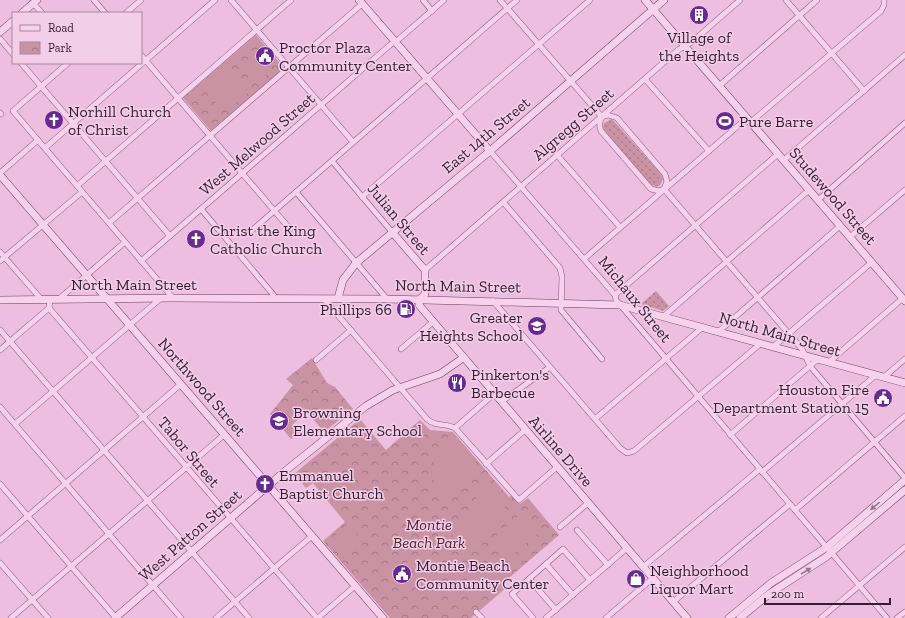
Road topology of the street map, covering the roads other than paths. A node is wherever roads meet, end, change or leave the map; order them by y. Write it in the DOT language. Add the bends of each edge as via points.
graph roads {
  1 [pos="94,0"];
  2 [pos="141,0"];
  3 [pos="215,0"];
  4 [pos="231,0"];
  5 [pos="291,0"];
  6 [pos="423,0"];
  7 [pos="444,0"];
  8 [pos="500,0"];
  9 [pos="517,0"];
  10 [pos="590,0"];
  11 [pos="645,0"];
  12 [pos="664,0"];
  13 [pos="740,0"];
  14 [pos="786,0"];
  15 [pos="817,0"];
  16 [pos="884,0"];
  17 [pos="35,2"];
  18 [pos="361,2"];
  19 [pos="507,8"];
  20 [pos="432,10"];
  21 [pos="653,10"];
  22 [pos="23,12"];
  23 [pos="41,12"];
  24 [pos="104,12"];
  25 [pos="127,12"];
  26 [pos="799,16"];
  27 [pos="12,22"];
  28 [pos="257,30"];
  29 [pos="0,32"];
  30 [pos="0,39"];
  31 [pos="395,42"];
  32 [pos="539,44"];
  33 [pos="685,46"];
  34 [pos="12,53"];
  35 [pos="832,54"];
  36 [pos="905,55"];
  37 [pos="142,56"];
  38 [pos="146,60"];
  39 [pos="22,64"];
  40 [pos="67,64"];
  41 [pos="141,64"];
  42 [pos="142,64"];
  43 [pos="289,68"];
  44 [pos="427,78"];
  45 [pos="646,79"];
  46 [pos="571,81"];
  47 [pos="719,86"];
  48 [pos="41,87"];
  49 [pos="864,91"];
  50 [pos="178,98"];
  51 [pos="321,105"];
  52 [pos="458,115"];
  53 [pos="602,117"];
  54 [pos="749,120"];
  55 [pos="73,124"];
  56 [pos="905,124"];
  57 [pos="210,136"];
  58 [pos="38,140"];
  59 [pos="354,142"];
  60 [pos="45,148"];
  61 [pos="490,151"];
  62 [pos="709,151"];
  63 [pos="778,154"];
  64 [pos="557,155"];
  65 [pos="784,160"];
  66 [pos="106,161"];
  67 [pos="332,161"];
  68 [pos="243,173"];
  69 [pos="0,174"];
  70 [pos="77,186"];
  71 [pos="522,187"];
  72 [pos="664,189"];
  73 [pos="809,190"];
  74 [pos="905,190"];
  75 [pos="82,192"];
  76 [pos="296,192"];
  77 [pos="362,197"];
  78 [pos="138,199"];
  79 [pos="818,200"];
  80 [pos="504,203"];
  81 [pos="201,210"];
  82 [pos="274,210"];
  83 [pos="109,223"];
  84 [pos="43,224"];
  85 [pos="696,225"];
  86 [pos="840,226"];
  87 [pos="620,227"];
  88 [pos="290,229"];
  89 [pos="250,232"];
  90 [pos="392,232"];
  91 [pos="170,236"];
  92 [pos="850,237"];
  93 [pos="125,242"];
  94 [pos="0,252"];
  95 [pos="5,257"];
  96 [pos="584,259"];
  97 [pos="0,261"];
  98 [pos="141,261"];
  99 [pos="727,262"];
  100 [pos="872,262"];
  101 [pos="356,263"];
  102 [pos="425,270"];
  103 [pos="87,275"];
  104 [pos="616,295"];
  105 [pos="108,298"];
  106 [pos="161,298"];
  107 [pos="173,298"];
  108 [pos="338,298"];
  109 [pos="758,298"];
  110 [pos="41,299"];
  111 [pos="50,299"];
  112 [pos="59,299"];
  113 [pos="276,299"];
  114 [pos="324,299"];
  115 [pos="387,299"];
  116 [pos="904,299"];
  117 [pos="0,300"];
  118 [pos="419,300"];
  119 [pos="493,301"];
  120 [pos="562,303"];
  121 [pos="620,305"];
  122 [pos="49,308"];
  123 [pos="664,316"];
  124 [pos="433,322"];
  125 [pos="131,325"];
  126 [pos="703,327"];
  127 [pos="0,330"];
  128 [pos="351,330"];
  129 [pos="718,332"];
  130 [pos="789,334"];
  131 [pos="10,342"];
  132 [pos="760,344"];
  133 [pos="773,347"];
  134 [pos="401,349"];
  135 [pos="0,350"];
  136 [pos="805,356"];
  137 [pos="92,358"];
  138 [pos="463,358"];
  139 [pos="602,359"];
  140 [pos="666,359"];
  141 [pos="818,359"];
  142 [pos="905,359"];
  143 [pos="316,360"];
  144 [pos="829,362"];
  145 [pos="810,366"];
  146 [pos="550,367"];
  147 [pos="876,375"];
  148 [pos="884,377"];
  149 [pos="905,383"];
  150 [pos="181,384"];
  151 [pos="400,387"];
  152 [pos="54,392"];
  153 [pos="494,394"];
  154 [pos="698,397"];
  155 [pos="501,402"];
  156 [pos="843,404"];
  157 [pos="0,407"];
  158 [pos="905,416"];
  159 [pos="143,417"];
  160 [pos="595,419"];
  161 [pos="16,424"];
  162 [pos="455,428"];
  163 [pos="526,430"];
  164 [pos="224,434"];
  165 [pos="730,435"];
  166 [pos="874,442"];
  167 [pos="104,450"];
  168 [pos="486,464"];
  169 [pos="557,467"];
  170 [pos="186,468"];
  171 [pos="761,470"];
  172 [pos="905,479"];
  173 [pos="66,483"];
  174 [pos="0,484"];
  175 [pos="269,486"];
  176 [pos="905,490"];
  177 [pos="147,501"];
  178 [pos="588,503"];
  179 [pos="790,504"];
  180 [pos="795,510"];
  181 [pos="28,516"];
  182 [pos="229,519"];
  183 [pos="560,527"];
  184 [pos="578,530"];
  185 [pos="109,534"];
  186 [pos="312,536"];
  187 [pos="0,540"];
  188 [pos="905,547"];
  189 [pos="627,548"];
  190 [pos="829,550"];
  191 [pos="191,552"];
  192 [pos="0,563"];
  193 [pos="546,564"];
  194 [pos="608,565"];
  195 [pos="71,566"];
  196 [pos="643,567"];
  197 [pos="273,569"];
  198 [pos="653,578"];
  199 [pos="529,579"];
  200 [pos="590,580"];
  201 [pos="153,585"];
  202 [pos="355,586"];
  203 [pos="859,586"];
  204 [pos="764,588"];
  205 [pos="769,594"];
  206 [pos="573,595"];
  207 [pos="32,600"];
  208 [pos="235,602"];
  209 [pos="673,602"];
  210 [pos="556,610"];
  211 [pos="476,612"];
  212 [pos="905,612"];
  213 [pos="12,618"];
  214 [pos="48,618"];
  215 [pos="115,618"];
  216 [pos="181,618"];
  217 [pos="216,618"];
  218 [pos="249,618"];
  219 [pos="318,618"];
  220 [pos="382,618"];
  221 [pos="482,618"];
  222 [pos="533,618"];
  223 [pos="546,618"];
  224 [pos="606,618"];
  225 [pos="687,618"];
  226 [pos="729,618"];
  227 [pos="740,618"];
  228 [pos="821,618"];
  229 [pos="887,618"];
  230 [pos="897,618"];
  1 -- 24 [label="street"];
  2 -- 25 [label="street"];
  3 -- 38 [label="street"];
  4 -- 28 [label="street"];
  5 -- 28 [label="street"];
  6 -- 20 [label="street"];
  7 -- 20 [label="street, West Melwood Street"];
  8 -- 19 [label="street"];
  9 -- 19 [label="street"];
  10 -- 32 [label="street"];
  11 -- 21 [label="main road, Studewood Street"];
  12 -- 21 [label="main road, East 14th Street"];
  13 -- 33 [label="street, Algregg Street"];
  14 -- 26 [label="street"];
  15 -- 26 [label="street"];
  16 -- 35 [label="street" via="883,8"];
  17 -- 22 [label="main road"];
  17 -- 23 [label="street"];
  18 -- 31 [label="main road, Michaux Street"];
  18 -- 43 [label="street"];
  19 -- 32 [label="street"];
  19 -- 44 [label="street"];
  20 -- 31 [label="street, West Melwood Street"];
  21 -- 33 [label="main road, Studewood Street"];
  21 -- 46 [label="main road, East 14th Street"];
  26 -- 35 [label="street"];
  26 -- 47 [label="street"];
  27 -- 29 [label="main road"];
  28 -- 43 [label="street"];
  28 -- 50 [label="street"];
  30 -- 34 [label="street"];
  31 -- 44 [label="main road, Michaux Street"];
  31 -- 51 [label="street, West Melwood Street"];
  32 -- 46 [label="street"];
  32 -- 52 [label="street"];
  33 -- 45 [label="street, Algregg Street"];
  33 -- 47 [label="main road, Studewood Street"];
  35 -- 49 [label="street"];
  35 -- 54 [label="street"];
  36 -- 49 [label="street"];
  37 -- 38 [label="street"];
  38 -- 42 [label="street"];
  38 -- 50 [label="street"];
  39 -- 48 [label="street"];
  40 -- 48 [label="street"];
  41 -- 55 [label="street"];
  43 -- 51 [label="street"];
  43 -- 57 [label="street"];
  44 -- 52 [label="main road, Michaux Street"];
  44 -- 59 [label="street"];
  45 -- 53 [label="street, Algregg Street"];
  45 -- 62 [label="street"];
  46 -- 53 [label="street"];
  46 -- 61 [label="main road, East 14th Street"];
  47 -- 54 [label="main road, Studewood Street"];
  48 -- 55 [label="street"];
  48 -- 58 [label="street" via="13,111"];
  49 -- 65 [label="street"];
  50 -- 57 [label="street"];
  50 -- 66 [label="street"];
  51 -- 59 [label="street"];
  51 -- 68 [label="street, West Melwood Street"];
  52 -- 61 [label="main road, Michaux Street"];
  52 -- 77 [label="street"];
  53 -- 64 [label="street, Algregg Street"];
  53 -- 72 [label="street" via="599,122 601,130 644,181 654,190"];
  53 -- 72 [label="street" via="614,116 622,123 665,174 667,182"];
  54 -- 62 [label="street"];
  54 -- 63 [label="main road, Studewood Street"];
  55 -- 60 [label="street"];
  55 -- 66 [label="street"];
  56 -- 79 [label="street"];
  57 -- 68 [label="street"];
  57 -- 78 [label="street"];
  58 -- 60 [label="street"];
  58 -- 69 [label="street"];
  59 -- 67 [label="street"];
  60 -- 70 [label="street"];
  61 -- 71 [label="street, Michaux Street"];
  61 -- 90 [label="main road, East 14th Street"];
  62 -- 72 [label="street"];
  63 -- 65 [label="main road, Studewood Street"];
  63 -- 85 [label="street"];
  64 -- 71 [label="street, Algregg Street"];
  64 -- 87 [label="street"];
  65 -- 73 [label="main road, Studewood Street"];
  66 -- 70 [label="street"];
  66 -- 78 [label="street"];
  67 -- 76 [label="street"];
  67 -- 77 [label="street, Julian Street"];
  68 -- 81 [label="street, West Melwood Street"];
  68 -- 82 [label="street"];
  69 -- 84 [label="main road, Northwood Street"];
  70 -- 75 [label="street"];
  71 -- 80 [label="street, Algregg Street"];
  71 -- 96 [label="street, Michaux Street"];
  72 -- 85 [label="street"];
  72 -- 87 [label="street"];
  73 -- 79 [label="main road, Studewood Street"];
  73 -- 99 [label="street"];
  74 -- 92 [label="street"];
  75 -- 83 [label="street"];
  75 -- 84 [label="street"];
  76 -- 82 [label="street"];
  76 -- 101 [label="street"];
  77 -- 90 [label="street, Julian Street"];
  78 -- 83 [label="street"];
  78 -- 91 [label="street"];
  79 -- 86 [label="main road, Studewood Street"];
  80 -- 102 [label="street, Algregg Street"];
  80 -- 120 [label="street" via="560,268"];
  81 -- 91 [label="street, West Melwood Street"];
  81 -- 113 [label="street"];
  82 -- 88 [label="street"];
  82 -- 89 [label="street"];
  83 -- 93 [label="street"];
  84 -- 95 [label="street"];
  84 -- 103 [label="main road, Northwood Street"];
  85 -- 99 [label="street"];
  85 -- 104 [label="street"];
  86 -- 92 [label="main road, Studewood Street"];
  86 -- 109 [label="street"];
  87 -- 96 [label="street"];
  90 -- 101 [label="main road, East 14th Street"];
  90 -- 102 [label="main road, Julian Street"];
  91 -- 98 [label="street, West Melwood Street"];
  92 -- 100 [label="main road, Studewood Street"];
  93 -- 98 [label="street"];
  93 -- 103 [label="street"];
  94 -- 95 [label="street"];
  95 -- 97 [label="street"];
  95 -- 110 [label="street"];
  96 -- 104 [label="street, Michaux Street"];
  98 -- 107 [label="street"];
  99 -- 109 [label="street"];
  99 -- 123 [label="street"];
  100 -- 116 [label="main road, Studewood Street"];
  100 -- 130 [label="street"];
  101 -- 108 [label="main road, East 14th Street" via="343,280"];
  101 -- 115 [label="street"];
  102 -- 118 [label="main road, Julian Street" via="425,294"];
  103 -- 105 [label="main road, Northwood Street"];
  103 -- 112 [label="street"];
  104 -- 121 [label="street, Michaux Street"];
  105 -- 106 [label="main road, North Main Street"];
  105 -- 112 [label="main road, North Main Street"];
  105 -- 125 [label="main road, Northwood Street"];
  106 -- 107 [label="main road, North Main Street"];
  106 -- 125 [label="street"];
  107 -- 113 [label="main road, North Main Street"];
  108 -- 114 [label="main road, North Main Street"];
  108 -- 115 [label="main road, North Main Street"];
  109 -- 129 [label="street"];
  109 -- 130 [label="street"];
  110 -- 111 [label="main road, North Main Street"];
  110 -- 117 [label="main road, North Main Street"];
  111 -- 112 [label="main road, North Main Street"];
  111 -- 122 [label="street"];
  113 -- 114 [label="main road, North Main Street"];
  114 -- 128 [label="street"];
  115 -- 118 [label="main road, North Main Street"];
  116 -- 144 [label="street"];
  118 -- 119 [label="main road, North Main Street"];
  118 -- 124 [label="main road, Airline Drive" via="419,305"];
  119 -- 120 [label="main road, North Main Street"];
  119 -- 146 [label="street"];
  120 -- 121 [label="main road, North Main Street"];
  120 -- 139 [label="street" via="562,312"];
  121 -- 123 [label="main road, North Main Street"];
  121 -- 140 [label="street, Michaux Street"];
  122 -- 131 [label="street"];
  122 -- 137 [label="street, Tabor Street"];
  123 -- 126 [label="main road, North Main Street"];
  124 -- 134 [label="street"];
  124 -- 138 [label="main road, Airline Drive"];
  125 -- 137 [label="street"];
  125 -- 150 [label="main road, Northwood Street"];
  126 -- 129 [label="main road, North Main Street"];
  126 -- 140 [label="street"];
  127 -- 131 [label="street"];
  128 -- 143 [label="street"];
  128 -- 151 [label="street"];
  129 -- 132 [label="main road, North Main Street"];
  130 -- 133 [label="street"];
  130 -- 136 [label="street"];
  131 -- 135 [label="street"];
  131 -- 152 [label="street"];
  132 -- 133 [label="main road, North Main Street"];
  132 -- 154 [label="street"];
  133 -- 136 [label="main road, North Main Street"];
  136 -- 141 [label="main road, North Main Street"];
  136 -- 145 [label="street"];
  137 -- 152 [label="street"];
  137 -- 159 [label="street, Tabor Street"];
  138 -- 151 [label="main road, West Patton Street" via="440,374"];
  138 -- 153 [label="main road, Airline Drive"];
  140 -- 154 [label="street, Michaux Street"];
  140 -- 160 [label="street"];
  141 -- 144 [label="main road, North Main Street"];
  141 -- 145 [label="street"];
  142 -- 148 [label="street"];
  144 -- 147 [label="main road, North Main Street"];
  145 -- 156 [label="street"];
  145 -- 165 [label="street"];
  146 -- 155 [label="street"];
  146 -- 160 [label="street"];
  147 -- 148 [label="main road, North Main Street"];
  147 -- 156 [label="street"];
  148 -- 149 [label="main road, North Main Street"];
  150 -- 159 [label="street"];
  150 -- 164 [label="main road, Northwood Street"];
  151 -- 162 [label="street" via="429,422"];
  151 -- 175 [label="main road, West Patton Street" via="366,406"];
  152 -- 161 [label="street"];
  152 -- 167 [label="street"];
  153 -- 155 [label="main road, Airline Drive"];
  153 -- 162 [label="street"];
  154 -- 160 [label="street" via="633,452 625,452"];
  154 -- 165 [label="street, Michaux Street"];
  155 -- 163 [label="main road, Airline Drive"];
  156 -- 166 [label="street"];
  156 -- 171 [label="street"];
  157 -- 161 [label="street"];
  158 -- 166 [label="street"];
  159 -- 167 [label="street"];
  159 -- 170 [label="street, Tabor Street"];
  161 -- 173 [label="street"];
  162 -- 168 [label="street"];
  163 -- 168 [label="street"];
  163 -- 169 [label="main road, Airline Drive"];
  164 -- 170 [label="street"];
  164 -- 175 [label="main road, Northwood Street"];
  165 -- 171 [label="street, Michaux Street"];
  166 -- 172 [label="street"];
  166 -- 180 [label="street"];
  167 -- 173 [label="street"];
  167 -- 177 [label="street"];
  168 -- 169 [label="street" via="519,500"];
  169 -- 178 [label="main road, Airline Drive"];
  170 -- 177 [label="street"];
  170 -- 182 [label="street, Tabor Street"];
  171 -- 179 [label="street, Michaux Street"];
  171 -- 196 [label="street"];
  172 -- 190 [label="main road, one-way"];
  173 -- 181 [label="street"];
  173 -- 185 [label="street"];
  174 -- 181 [label="street"];
  175 -- 182 [label="main road, West Patton Street"];
  175 -- 186 [label="main road, Northwood Street"];
  176 -- 190 [label="main road"];
  177 -- 185 [label="street"];
  177 -- 191 [label="street"];
  178 -- 183 [label="street"];
  178 -- 189 [label="main road, Airline Drive"];
  179 -- 180 [label="street, Michaux Street"];
  179 -- 209 [label="street"];
  180 -- 190 [label="street, Michaux Street"];
  181 -- 187 [label="street"];
  181 -- 195 [label="street"];
  182 -- 191 [label="main road, West Patton Street"];
  182 -- 197 [label="street, Tabor Street"];
  184 -- 194 [label="street"];
  185 -- 195 [label="street"];
  185 -- 201 [label="street"];
  186 -- 197 [label="street"];
  186 -- 202 [label="main road, Northwood Street"];
  188 -- 203 [label="street"];
  189 -- 194 [label="street"];
  189 -- 196 [label="main road, Airline Drive"];
  190 -- 203 [label="street, Michaux Street"];
  190 -- 204 [label="main road"];
  205 -- 190 [label="main road, one-way"];
  191 -- 201 [label="main road, West Patton Street"];
  191 -- 208 [label="street"];
  192 -- 207 [label="street"];
  193 -- 199 [label="street"];
  193 -- 200 [label="street" via="563,549"];
  193 -- 206 [label="street"];
  194 -- 200 [label="street"];
  195 -- 207 [label="street"];
  195 -- 215 [label="street"];
  196 -- 198 [label="main road, Airline Drive"];
  197 -- 208 [label="street"];
  197 -- 219 [label="street, Tabor Street"];
  198 -- 209 [label="main road, Airline Drive"];
  198 -- 224 [label="street"];
  199 -- 210 [label="street"];
  199 -- 222 [label="street" via="512,594"];
  200 -- 206 [label="street"];
  201 -- 215 [label="main road, West Patton Street"];
  201 -- 216 [label="street"];
  202 -- 219 [label="street"];
  202 -- 220 [label="main road, Northwood Street"];
  203 -- 228 [label="street"];
  203 -- 229 [label="street, Michaux Street"];
  204 -- 205 [label="main road"];
  204 -- 226 [label="main road"];
  205 -- 227 [label="main road"];
  206 -- 210 [label="street"];
  207 -- 213 [label="street"];
  207 -- 214 [label="street"];
  208 -- 217 [label="street"];
  208 -- 218 [label="street"];
  209 -- 225 [label="main road, Airline Drive"];
  210 -- 223 [label="street"];
  211 -- 221 [label="street"];
  212 -- 230 [label="street"];
}
